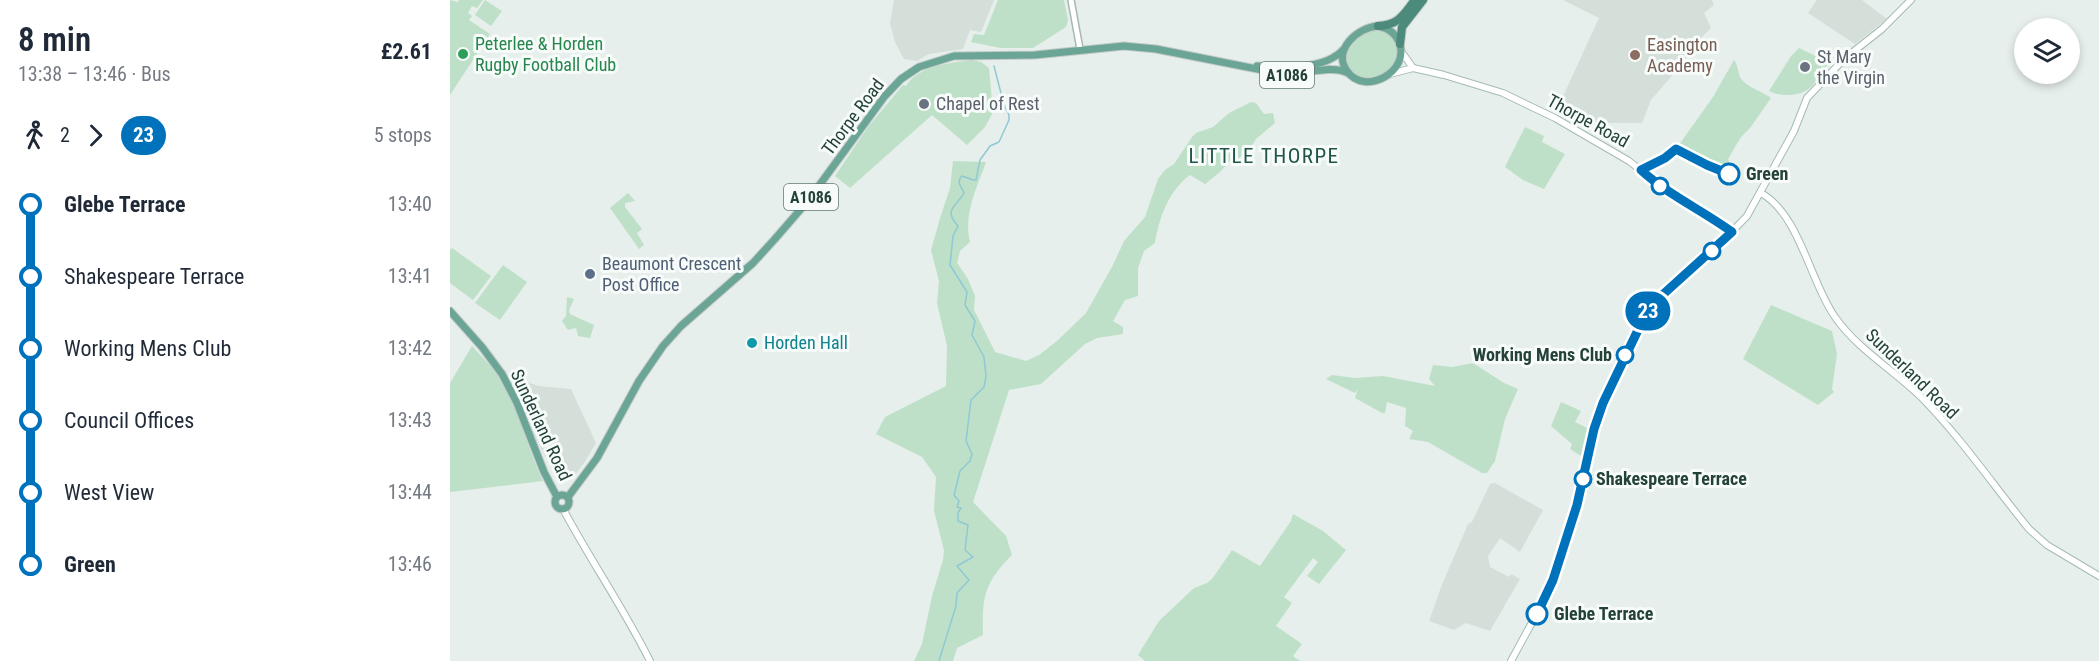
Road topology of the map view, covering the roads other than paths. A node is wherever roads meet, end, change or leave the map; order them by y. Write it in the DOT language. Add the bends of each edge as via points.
graph roads {
  1 [pos="1071,0"];
  2 [pos="1415,0"];
  3 [pos="1423,0"];
  4 [pos="1911,0"];
  5 [pos="1378,26"];
  6 [pos="1345,47"];
  7 [pos="1401,48"];
  8 [pos="1080,49"];
  9 [pos="1240,66"];
  10 [pos="1413,68"];
  11 [pos="1348,73"];
  12 [pos="1389,74"];
  13 [pos="1761,193"];
  14 [pos="1732,232"];
  15 [pos="450,311"];
  16 [pos="557,496"];
  17 [pos="568,497"];
  18 [pos="563,509"];
  19 [pos="2099,576"];
  20 [pos="650,661"];
  21 [pos="1510,661"];
  1 -- 8 [label="street"];
  2 -- 5 [label="highway" via="1396,22"];
  3 -- 7 [label="highway" via="1402,27"];
  4 -- 13 [label="main road" via="1844,59 1804,102 1798,122"];
  5 -- 6 [label="main road" via="1365,28"];
  5 -- 7 [label="main road" via="1394,34"];
  6 -- 9 [label="main road, Thorpe Road / A1086" via="1333,59 1308,65"];
  6 -- 11 [label="main road" via="1343,61"];
  7 -- 10 [label="main road"];
  7 -- 12 [label="main road" via="1397,67"];
  8 -- 9 [label="main road, Thorpe Road / A1086" via="1140,47"];
  8 -- 17 [label="main road, Thorpe Road / A1086" via="1035,55 954,56 929,62 901,79 774,240 663,346 597,458"];
  9 -- 11 [label="main road, Thorpe Road / A1086" via="1282,74 1335,69"];
  10 -- 12 [label="main road, Thorpe Road"];
  10 -- 14 [label="main road, Thorpe Road" via="1503,93 1556,118"];
  11 -- 12 [label="main road" via="1366,82"];
  13 -- 14 [label="main road"];
  13 -- 19 [label="main road, Sunderland Road" via="1790,225 1834,317 1922,399 2029,529 2047,545"];
  14 -- 21 [label="main road" via="1659,298 1638,330 1594,429 1577,505 1553,580"];
  15 -- 16 [label="main road, Sunderland Road" via="502,374"];
  16 -- 17 [label="main road"];
  16 -- 18 [label="main road" via="556,505"];
  17 -- 18 [label="main road" via="569,506"];
  18 -- 20 [label="main road, Sunderland Road"];
}
